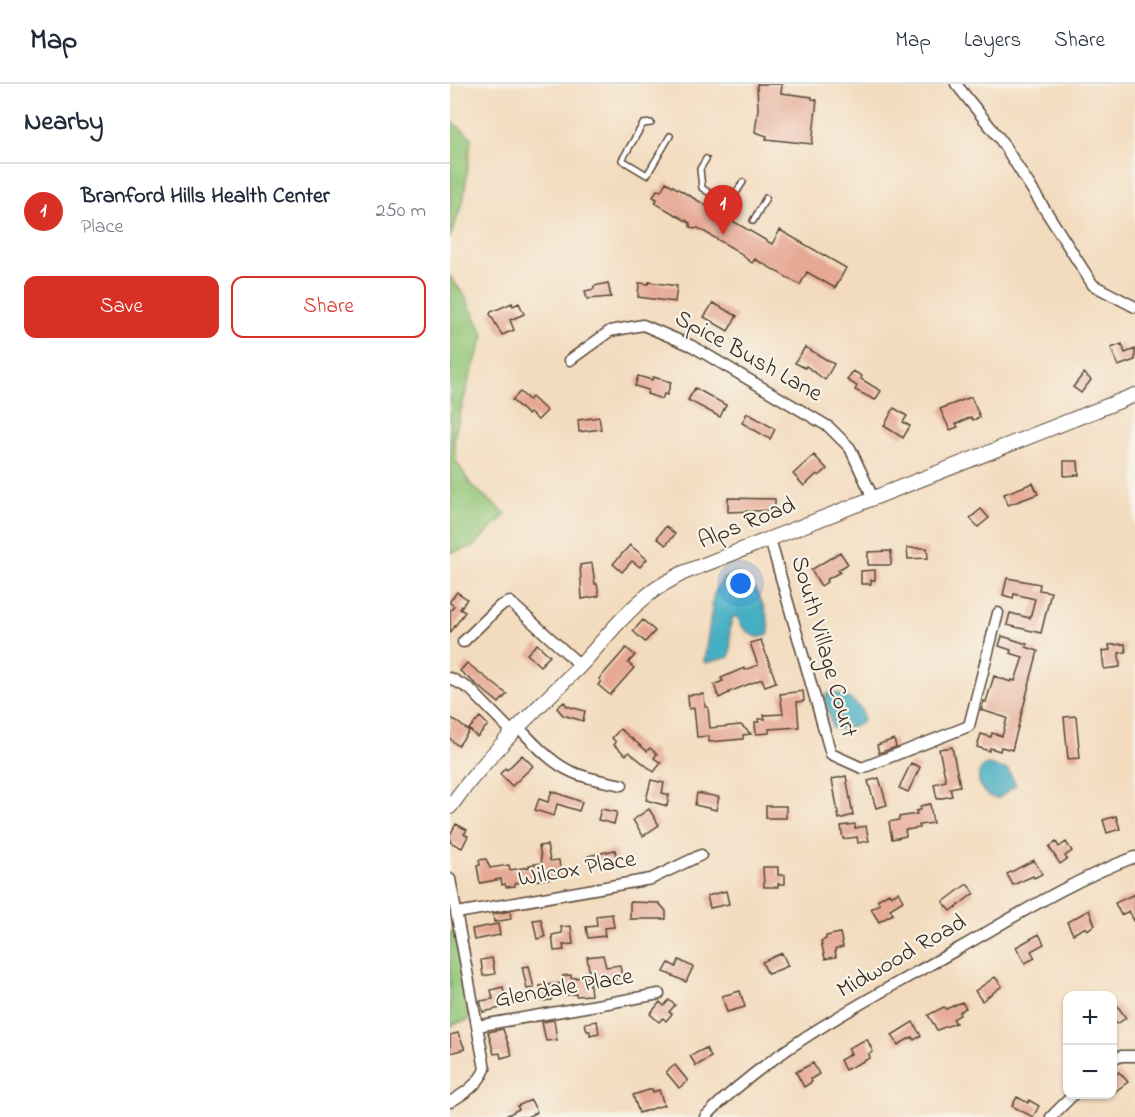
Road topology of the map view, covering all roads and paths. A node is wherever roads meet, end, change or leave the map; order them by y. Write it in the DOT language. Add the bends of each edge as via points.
graph roads {
  1 [pos="956,84"];
  2 [pos="651,123"];
  3 [pos="670,136"];
  4 [pos="706,159"];
  5 [pos="743,182"];
  6 [pos="766,198"];
  7 [pos="753,221"];
  8 [pos="1135,307"];
  9 [pos="570,360"];
  10 [pos="1135,395"];
  11 [pos="873,498"];
  12 [pos="770,539"];
  13 [pos="998,613"];
  14 [pos="464,642"];
  15 [pos="580,665"];
  16 [pos="450,678"];
  17 [pos="515,730"];
  18 [pos="622,785"];
  19 [pos="450,806"];
  20 [pos="701,855"];
  21 [pos="1135,857"];
  22 [pos="450,879"];
  23 [pos="457,913"];
  24 [pos="658,994"];
  25 [pos="477,1026"];
  26 [pos="1135,1056"];
  27 [pos="1117,1058"];
  28 [pos="1070,1099"];
  29 [pos="450,1102"];
  30 [pos="705,1117"];
  31 [pos="1052,1117"];
  1 -- 8 [label="street" via="1000,139 1093,285"];
  2 -- 3 [label="lane" via="643,124 622,160 647,175"];
  4 -- 5 [label="lane" via="700,169 702,188 710,193 736,193"];
  6 -- 7 [label="lane"];
  9 -- 11 [label="street, Spice Bush Lane" via="610,331 643,325 692,346 829,427 850,448"];
  10 -- 11 [label="street, Alps Road"];
  11 -- 12 [label="street, Alps Road"];
  12 -- 13 [label="street, South Village Court" via="831,754 862,768 969,726"];
  12 -- 15 [label="street, Alps Road" via="660,586"];
  14 -- 15 [label="street" via="500,606 510,602"];
  15 -- 17 [label="street, Alps Road"];
  16 -- 17 [label="street" via="470,689"];
  17 -- 18 [label="street" via="574,774"];
  17 -- 19 [label="street, Alps Road"];
  20 -- 23 [label="street, Wilcox Place" via="651,879"];
  21 -- 30 [label="street, Midwood Road" via="1071,885 833,1022 760,1067"];
  22 -- 23 [label="street"];
  23 -- 25 [label="street"];
  24 -- 25 [label="street, Glendale Place"];
  25 -- 29 [label="street" via="485,1069 474,1086"];
  26 -- 27 [label="street"];
  28 -- 31 [label="street"];
}
